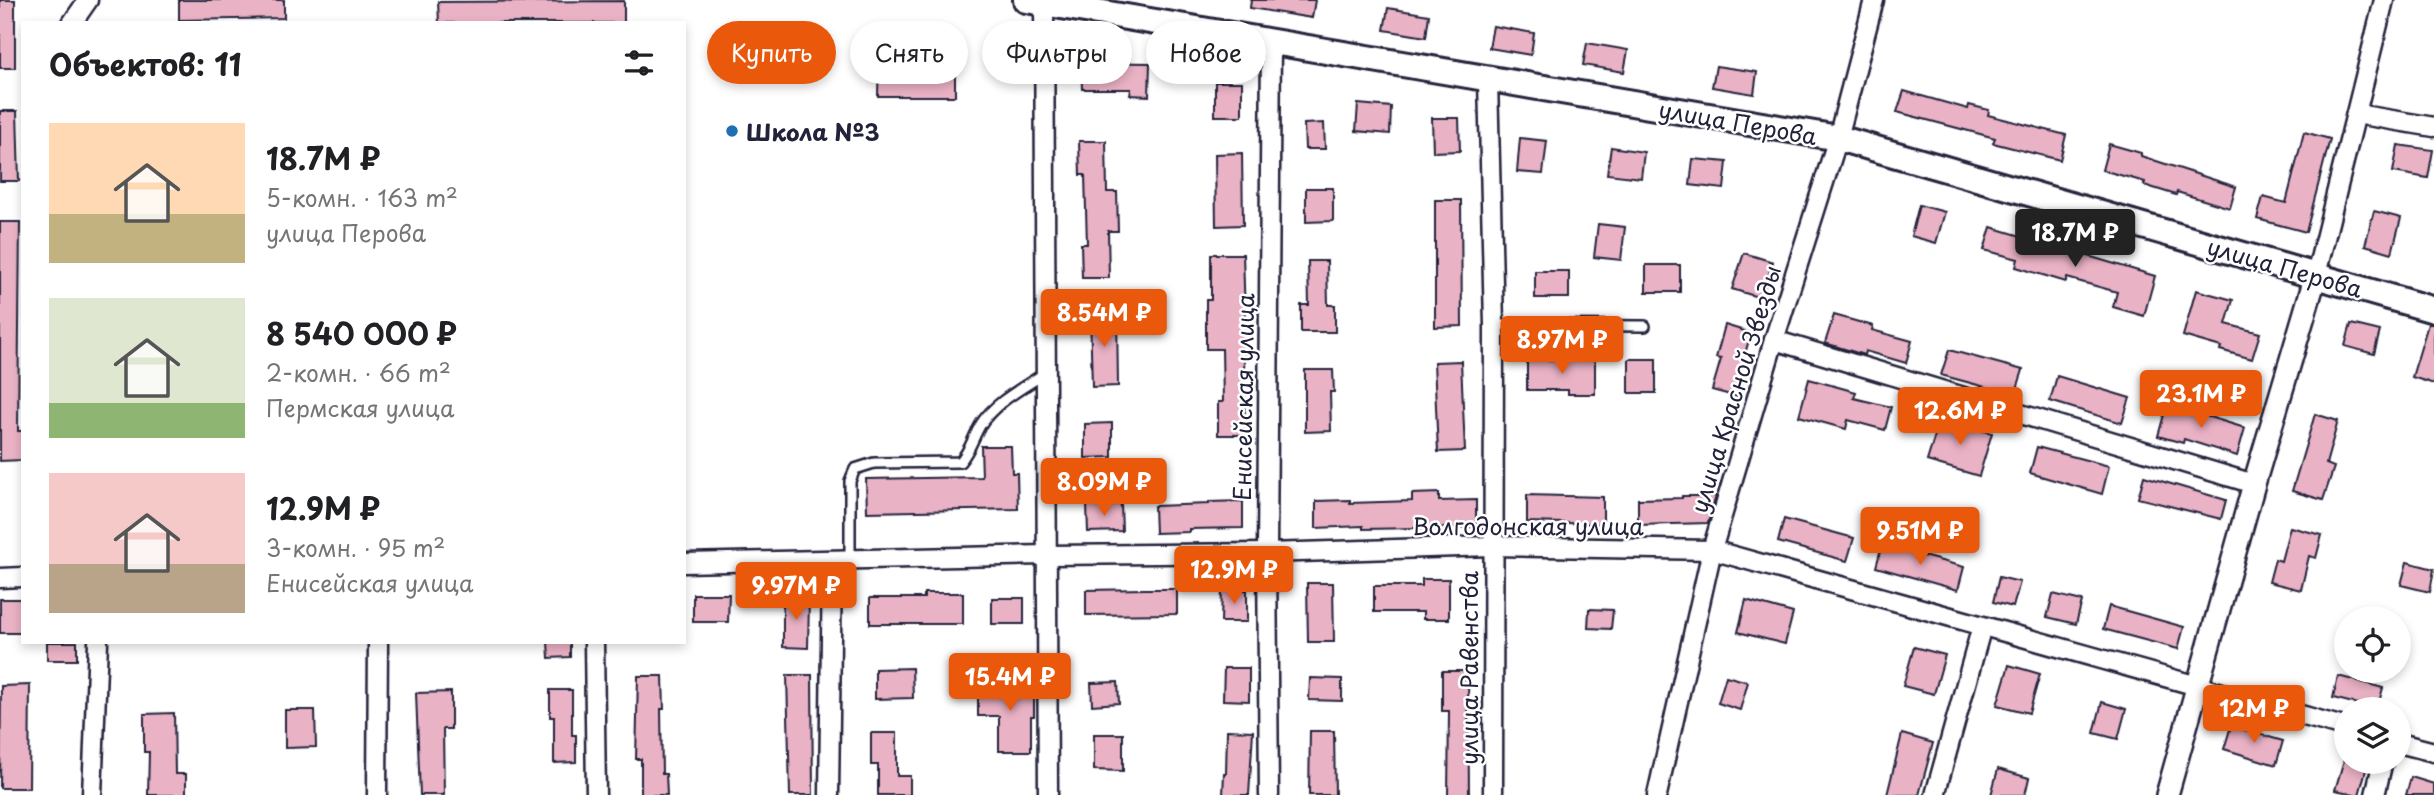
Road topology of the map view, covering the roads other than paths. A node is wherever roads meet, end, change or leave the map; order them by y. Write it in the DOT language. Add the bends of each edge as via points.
graph roads {
  1 [pos="88,0"];
  2 [pos="1874,0"];
  3 [pos="2384,0"];
  4 [pos="1038,1"];
  5 [pos="73,21"];
  6 [pos="1271,42"];
  7 [pos="1488,80"];
  8 [pos="2356,114"];
  9 [pos="2434,127"];
  10 [pos="1838,138"];
  11 [pos="2316,275"];
  12 [pos="2434,310"];
  13 [pos="1494,325"];
  14 [pos="1645,326"];
  15 [pos="1774,340"];
  16 [pos="1046,372"];
  17 [pos="2254,484"];
  18 [pos="1492,546"];
  19 [pos="1712,550"];
  20 [pos="1266,554"];
  21 [pos="1047,555"];
  22 [pos="841,561"];
  23 [pos="686,563"];
  24 [pos="0,578"];
  25 [pos="21,578"];
  26 [pos="1982,626"];
  27 [pos="98,644"];
  28 [pos="378,644"];
  29 [pos="594,644"];
  30 [pos="2198,687"];
  31 [pos="2334,724"];
  32 [pos="2411,746"];
  33 [pos="2434,752"];
  34 [pos="2381,774"];
  35 [pos="92,795"];
  36 [pos="377,795"];
  37 [pos="596,795"];
  38 [pos="829,795"];
  39 [pos="1048,795"];
  40 [pos="1269,795"];
  41 [pos="1493,795"];
  42 [pos="1657,795"];
  43 [pos="1935,795"];
  44 [pos="2167,795"];
  45 [pos="2375,795"];
  1 -- 5 [label="street"];
  2 -- 10 [label="street, улица Красной Звезды"];
  3 -- 8 [label="street"];
  4 -- 6 [label="main road, улица Перова"];
  4 -- 16 [label="street"];
  6 -- 7 [label="main road, улица Перова"];
  6 -- 20 [label="street, Енисейская улица"];
  7 -- 10 [label="main road, улица Перова"];
  7 -- 13 [label="street, улица Равенства"];
  8 -- 9 [label="street"];
  8 -- 11 [label="street"];
  10 -- 11 [label="main road, улица Перова"];
  10 -- 15 [label="street, улица Красной Звезды"];
  11 -- 12 [label="main road, улица Перова"];
  11 -- 17 [label="street"];
  13 -- 14 [label="lane"];
  13 -- 18 [label="street, улица Равенства"];
  15 -- 17 [label="street"];
  15 -- 19 [label="street, улица Красной Звезды"];
  16 -- 21 [label="street"];
  16 -- 22 [label="lane" via="994,408 960,462 874,463 855,469"];
  17 -- 30 [label="street"];
  18 -- 19 [label="street, Волгодонская улица"];
  18 -- 20 [label="street, Волгодонская улица"];
  18 -- 41 [label="street, улица Равенства"];
  19 -- 26 [label="street, Волгодонская улица"];
  19 -- 42 [label="street, улица Красной Звезды"];
  20 -- 21 [label="street, Волгодонская улица"];
  20 -- 40 [label="street, Енисейская улица"];
  21 -- 22 [label="street, Волгодонская улица"];
  21 -- 39 [label="street"];
  22 -- 23 [label="street, Волгодонская улица"];
  22 -- 38 [label="street"];
  24 -- 25 [label="street"];
  26 -- 30 [label="street, Волгодонская улица"];
  26 -- 43 [label="street"];
  27 -- 35 [label="street"];
  28 -- 36 [label="street"];
  29 -- 37 [label="street"];
  30 -- 31 [label="street, Волгодонская улица"];
  30 -- 44 [label="street"];
  32 -- 33 [label="street"];
  34 -- 45 [label="street"];
}
